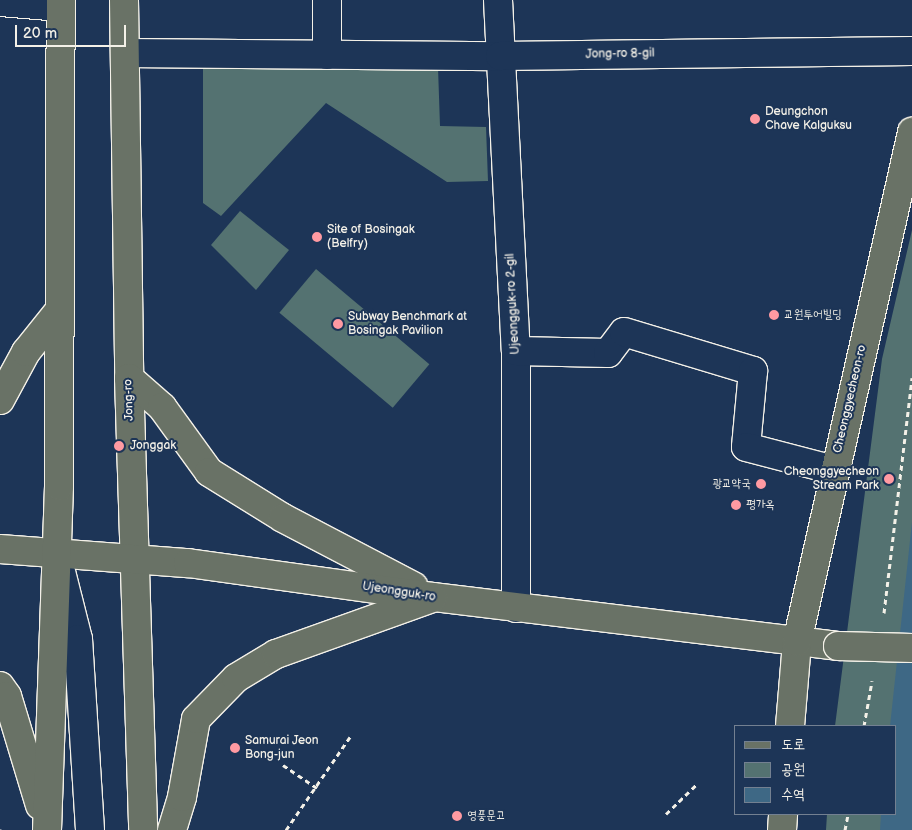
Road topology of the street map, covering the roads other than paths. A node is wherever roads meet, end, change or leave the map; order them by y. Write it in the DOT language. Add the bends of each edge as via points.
graph roads {
  1 [pos="122,0"];
  2 [pos="328,0"];
  3 [pos="498,0"];
  4 [pos="0,2"];
  5 [pos="61,4"];
  6 [pos="124,41"];
  7 [pos="912,51"];
  8 [pos="327,54"];
  9 [pos="500,56"];
  10 [pos="912,132"];
  11 [pos="58,312"];
  12 [pos="516,351"];
  13 [pos="129,378"];
  14 [pos="0,400"];
  15 [pos="834,470"];
  16 [pos="0,549"];
  17 [pos="57,553"];
  18 [pos="134,558"];
  19 [pos="434,598"];
  20 [pos="516,608"];
  21 [pos="796,642"];
  22 [pos="912,648"];
  23 [pos="0,686"];
  24 [pos="790,725"];
  25 [pos="784,815"];
  26 [pos="47,829"];
  27 [pos="90,830"];
  28 [pos="143,830"];
  29 [pos="172,830"];
  30 [pos="782,830"];
  1 -- 6 [label="main road, Jong-ro"];
  2 -- 8 [label="street"];
  3 -- 9 [label="street, Ujeongguk-ro 2-gil"];
  4 -- 5 [label="street"];
  5 -- 11 [label="main road"];
  6 -- 8 [label="street, Jong-ro 8-gil"];
  6 -- 13 [label="main road, Jong-ro"];
  7 -- 9 [label="street, Jong-ro 8-gil"];
  8 -- 9 [label="street, Jong-ro 8-gil"];
  9 -- 12 [label="street, Ujeongguk-ro 2-gil"];
  10 -- 15 [label="main road, Cheonggyecheon-ro"];
  11 -- 14 [label="main road" via="26,352"];
  11 -- 17 [label="main road"];
  12 -- 15 [label="street" via="608,353 624,332 753,371 746,447"];
  12 -- 20 [label="street, Ujeongguk-ro 2-gil"];
  13 -- 18 [label="main road, Jong-ro"];
  13 -- 19 [label="main road" via="162,407 209,472 283,518"];
  15 -- 21 [label="main road, Cheonggyecheon-ro"];
  16 -- 17 [label="main road, Ujeongguk-ro"];
  17 -- 18 [label="main road, Ujeongguk-ro"];
  17 -- 26 [label="main road"];
  17 -- 27 [label="street" via="78,639"];
  18 -- 19 [label="main road, Ujeongguk-ro" via="283,574"];
  18 -- 28 [label="main road, Jong-ro"];
  19 -- 20 [label="main road, Ujeongguk-ro"];
  19 -- 29 [label="main road" via="276,654 236,678 196,719 182,796"];
  20 -- 21 [label="main road, Ujeongguk-ro"];
  21 -- 22 [label="main road, Ujeongguk-ro, bridge"];
  21 -- 24 [label="main road, Cheonggyecheon-ro"];
  23 -- 26 [label="main road" via="7,696"];
  25 -- 30 [label="main road"];
}
